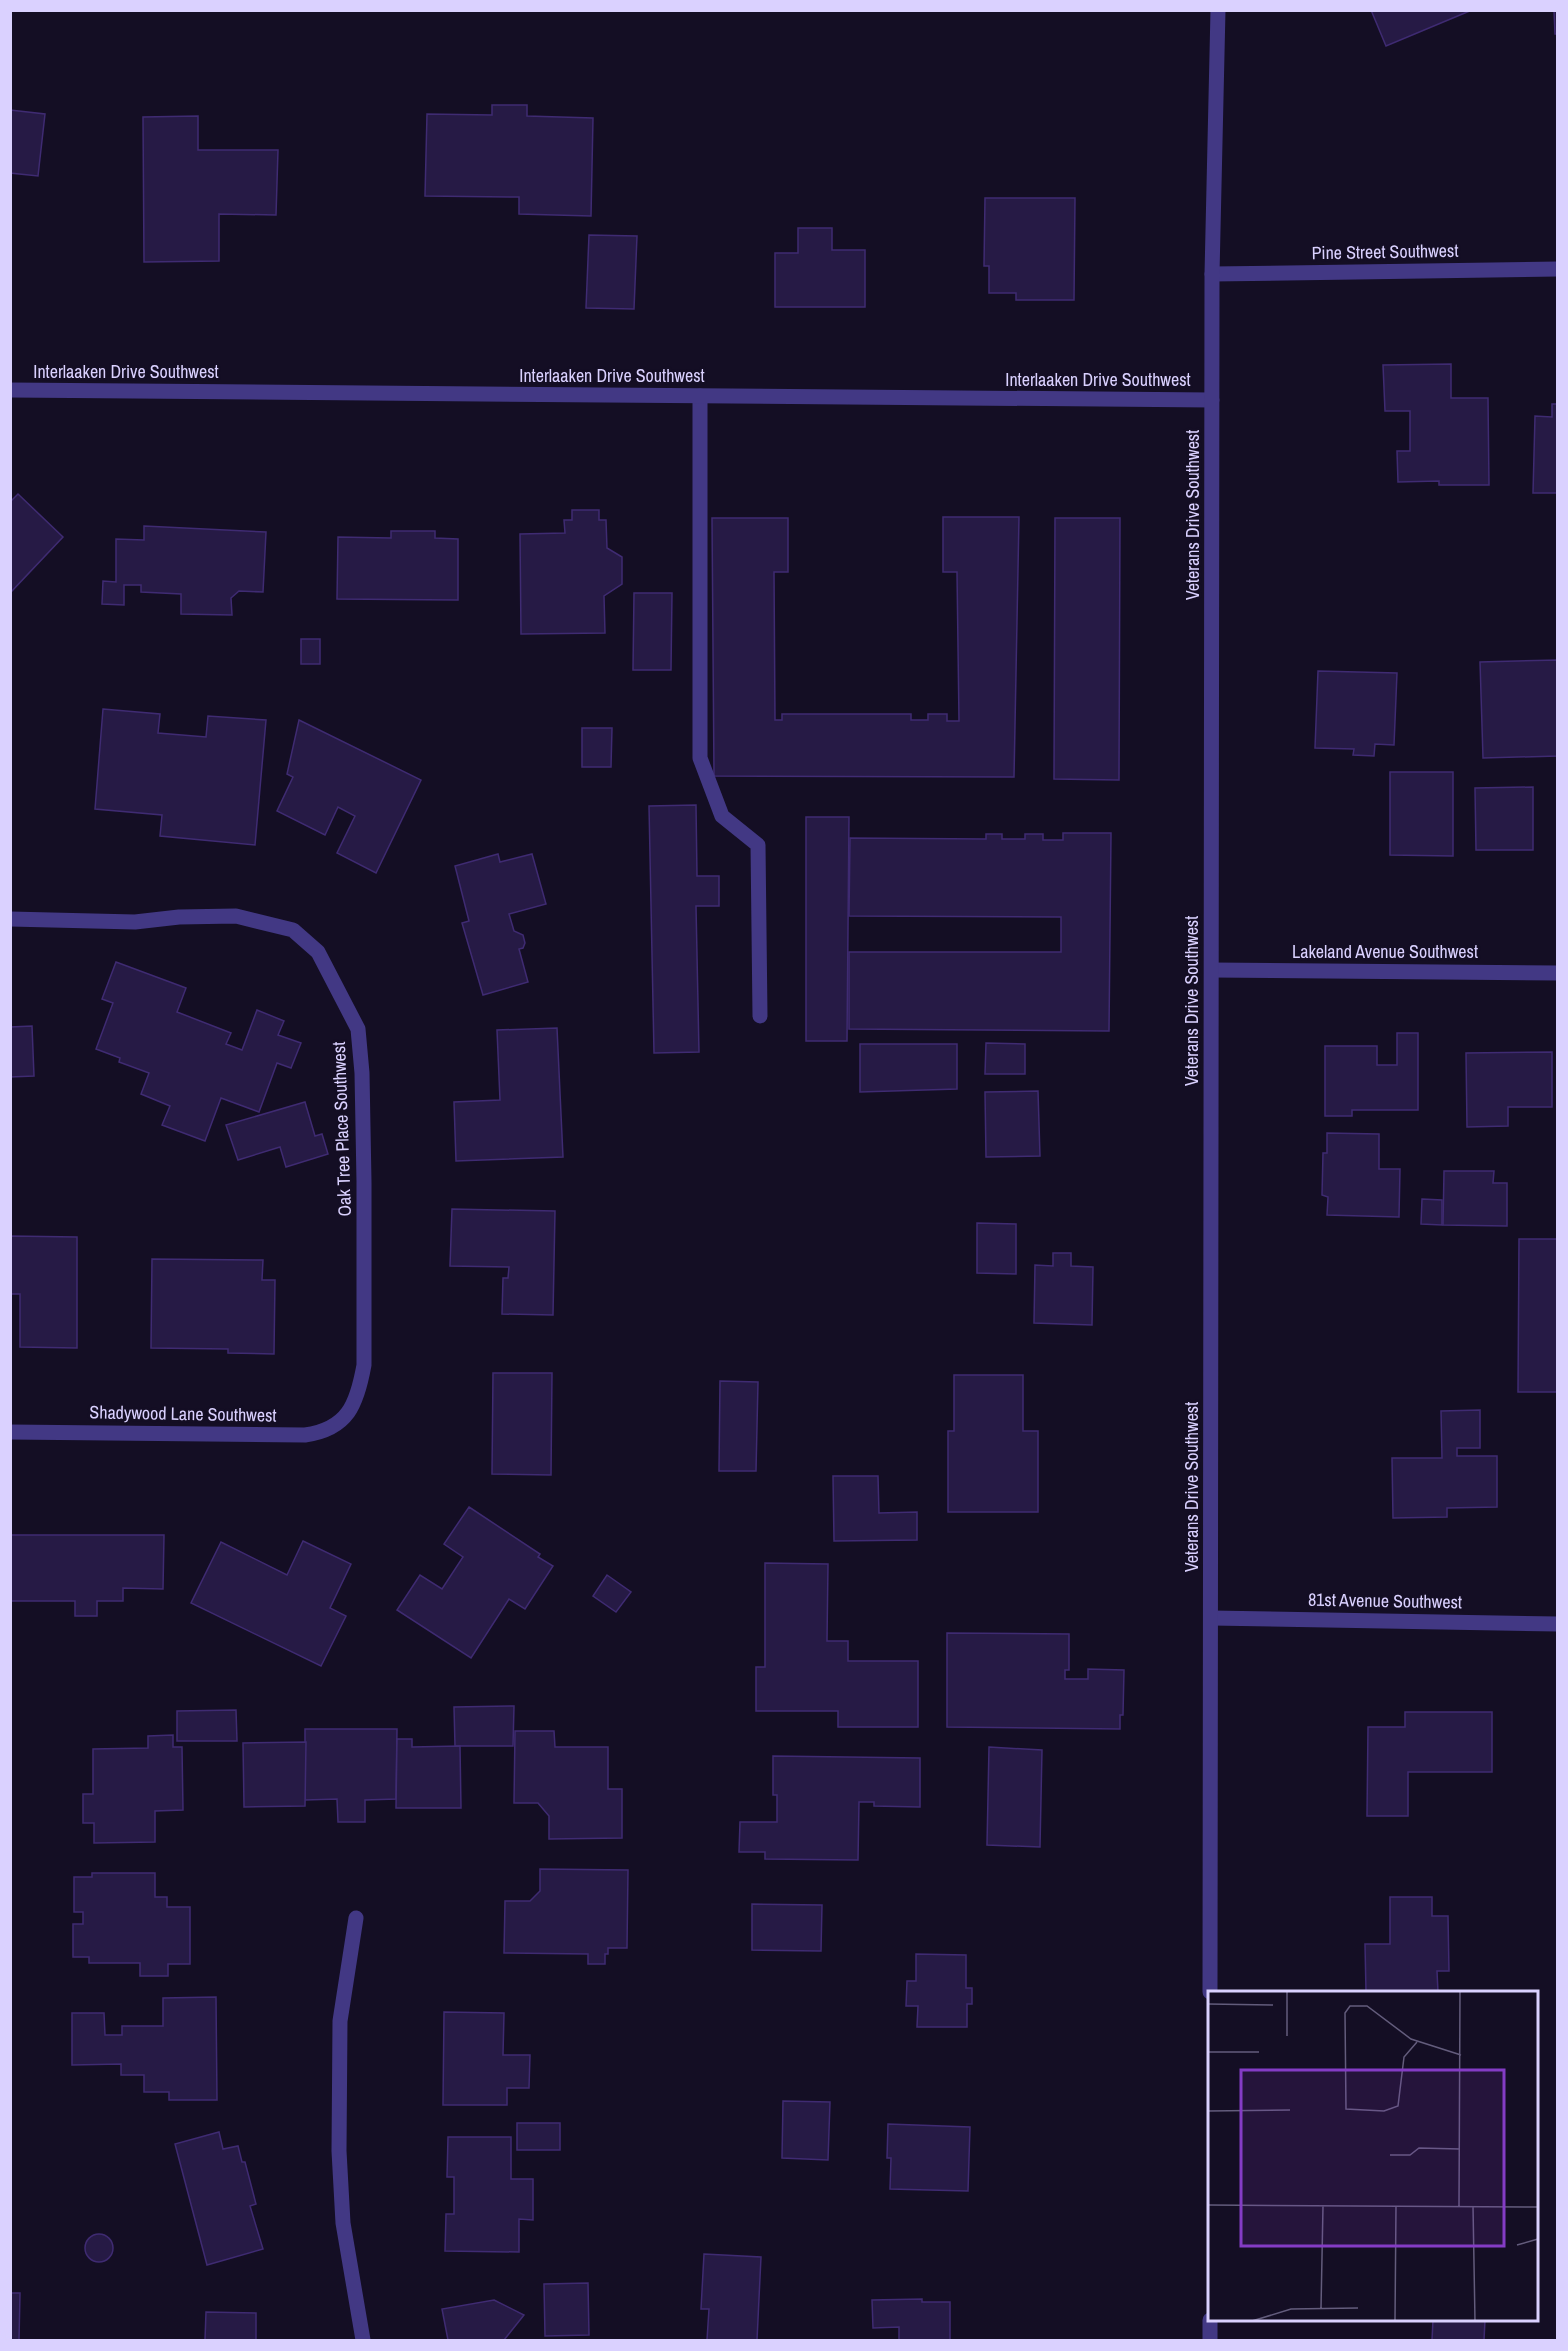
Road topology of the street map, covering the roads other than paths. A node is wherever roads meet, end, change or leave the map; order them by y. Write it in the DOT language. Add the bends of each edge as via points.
graph roads {
  1 [pos="1218,10"];
  2 [pos="1557,269"];
  3 [pos="1212,274"];
  4 [pos="10,390"];
  5 [pos="700,396"];
  6 [pos="1212,400"];
  7 [pos="10,919"];
  8 [pos="1212,970"];
  9 [pos="1557,973"];
  10 [pos="759,1016"];
  11 [pos="349,1413"];
  12 [pos="10,1432"];
  13 [pos="1211,1618"];
  14 [pos="1557,1624"];
  15 [pos="356,1918"];
  16 [pos="1210,1991"];
  17 [pos="1210,2321"];
  18 [pos="363,2340"];
  19 [pos="1210,2340"];
  1 -- 3 [label="street, Veterans Drive Southwest"];
  2 -- 3 [label="street, Pine Street Southwest"];
  3 -- 6 [label="street, Veterans Drive Southwest"];
  4 -- 5 [label="street, Interlaaken Drive Southwest"];
  5 -- 6 [label="street, Interlaaken Drive Southwest"];
  5 -- 10 [label="street" via="700,758 722,816 758,845"];
  6 -- 8 [label="street, Veterans Drive Southwest"];
  7 -- 11 [label="street, Oak Tree Place Southwest" via="135,922 236,916 293,930 318,952 358,1029 362,1073 364,1365 359,1394"];
  8 -- 9 [label="street, Lakeland Avenue Southwest"];
  8 -- 13 [label="street, Veterans Drive Southwest"];
  11 -- 12 [label="street, Shadywood Lane Southwest" via="322,1432 305,1435"];
  13 -- 14 [label="street, 81st Avenue Southwest"];
  13 -- 16 [label="street, Veterans Drive Southwest"];
  15 -- 18 [label="street" via="340,2021 339,2151 343,2223"];
  17 -- 19 [label="street"];
}
